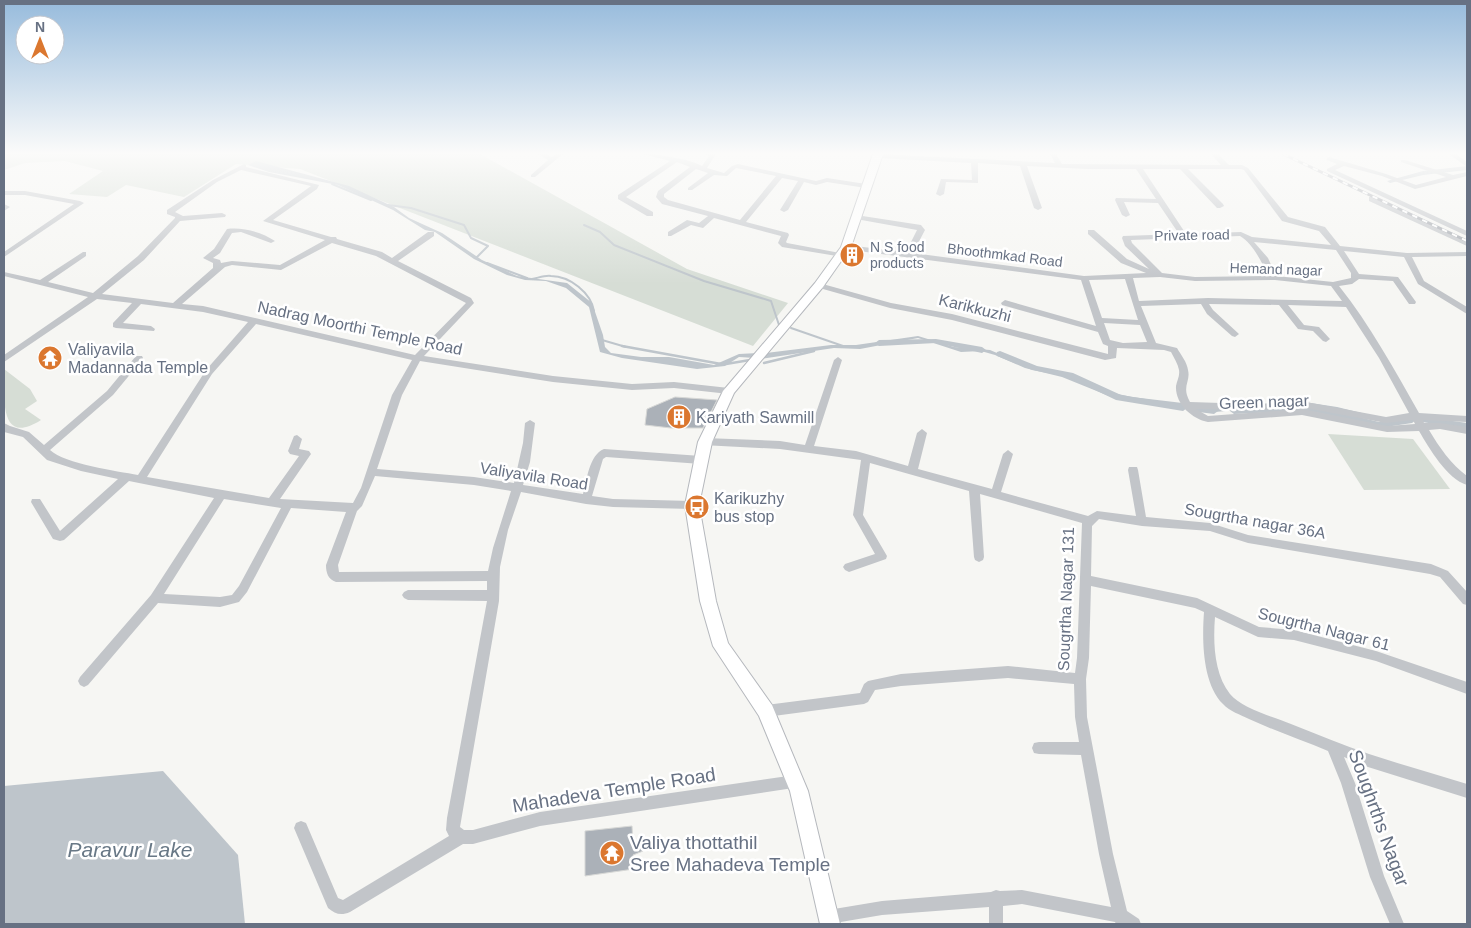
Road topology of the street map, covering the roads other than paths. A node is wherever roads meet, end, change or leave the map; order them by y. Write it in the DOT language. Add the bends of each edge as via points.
graph roads {
  1 [pos="52,197"];
  2 [pos="190,197"];
  3 [pos="301,197"];
  4 [pos="622,197"];
  5 [pos="660,197"];
  6 [pos="763,197"];
  7 [pos="792,197"];
  8 [pos="862,197"];
  9 [pos="1034,197"];
  10 [pos="1158,197"];
  11 [pos="1212,197"];
  12 [pos="1268,197"];
  13 [pos="1388,197"];
  14 [pos="1372,198"];
  15 [pos="1160,201"];
  16 [pos="1220,206"];
  17 [pos="1038,208"];
  18 [pos="784,210"];
  19 [pos="650,214"];
  20 [pos="1126,215"];
  21 [pos="222,216"];
  22 [pos="712,216"];
  23 [pos="856,218"];
  24 [pos="178,219"];
  25 [pos="741,224"];
  26 [pos="1091,232"];
  27 [pos="431,234"];
  28 [pos="671,234"];
  29 [pos="1467,234"];
  30 [pos="1183,235"];
  31 [pos="1248,239"];
  32 [pos="270,240"];
  33 [pos="333,240"];
  34 [pos="1467,244"];
  35 [pos="1338,248"];
  36 [pos="843,251"];
  37 [pos="83,254"];
  38 [pos="909,254"];
  39 [pos="1467,254"];
  40 [pos="4,255"];
  41 [pos="1407,255"];
  42 [pos="392,261"];
  43 [pos="217,268"];
  44 [pos="4,274"];
  45 [pos="1160,274"];
  46 [pos="1128,276"];
  47 [pos="1355,276"];
  48 [pos="1084,278"];
  49 [pos="1273,278"];
  50 [pos="42,283"];
  51 [pos="1333,284"];
  52 [pos="819,285"];
  53 [pos="95,296"];
  54 [pos="138,302"];
  55 [pos="1204,302"];
  56 [pos="1412,302"];
  57 [pos="1005,303"];
  58 [pos="1282,303"];
  59 [pos="1136,304"];
  60 [pos="1349,304"];
  61 [pos="174,306"];
  62 [pos="1467,310"];
  63 [pos="1098,320"];
  64 [pos="254,321"];
  65 [pos="1144,322"];
  66 [pos="151,329"];
  67 [pos="1101,330"];
  68 [pos="1235,334"];
  69 [pos="1326,339"];
  70 [pos="1112,345"];
  71 [pos="1153,346"];
  72 [pos="139,358"];
  73 [pos="417,358"];
  74 [pos="4,359"];
  75 [pos="838,360"];
  76 [pos="729,391"];
  77 [pos="1188,405"];
  78 [pos="1415,416"];
  79 [pos="1467,419"];
  80 [pos="530,423"];
  81 [pos="4,426"];
  82 [pos="1422,427"];
  83 [pos="1467,430"];
  84 [pos="922,433"];
  85 [pos="297,439"];
  86 [pos="705,442"];
  87 [pos="44,450"];
  88 [pos="808,450"];
  89 [pos="1008,454"];
  90 [pos="866,458"];
  91 [pos="701,460"];
  92 [pos="1133,470"];
  93 [pos="912,471"];
  94 [pos="371,472"];
  95 [pos="128,476"];
  96 [pos="141,478"];
  97 [pos="1467,481"];
  98 [pos="519,488"];
  99 [pos="974,489"];
  100 [pos="221,495"];
  101 [pos="995,495"];
  102 [pos="586,500"];
  103 [pos="36,502"];
  104 [pos="272,503"];
  105 [pos="288,505"];
  106 [pos="692,505"];
  107 [pos="353,508"];
  108 [pos="1087,520"];
  109 [pos="1142,522"];
  110 [pos="978,557"];
  111 [pos="849,567"];
  112 [pos="492,576"];
  113 [pos="1087,580"];
  114 [pos="408,595"];
  115 [pos="493,596"];
  116 [pos="155,598"];
  117 [pos="1467,600"];
  118 [pos="1210,610"];
  119 [pos="1080,679"];
  120 [pos="84,681"];
  121 [pos="1467,688"];
  122 [pos="766,712"];
  123 [pos="1333,746"];
  124 [pos="1039,748"];
  125 [pos="1087,749"];
  126 [pos="795,782"];
  127 [pos="1467,791"];
  128 [pos="301,828"];
  129 [pos="461,837"];
  130 [pos="996,897"];
  131 [pos="829,921"];
  132 [pos="1126,922"];
  133 [pos="996,924"];
  134 [pos="1397,924"];
  1 -- 40 [label="street" via="80,203"];
  2 -- 24 [label="street" via="170,212 179,216"];
  3 -- 33 [label="street" via="267,221"];
  4 -- 19 [label="street"];
  5 -- 22 [label="street" via="669,204"];
  6 -- 25 [label="street"];
  7 -- 18 [label="street"];
  8 -- 23 [label="main road"];
  9 -- 17 [label="street"];
  10 -- 15 [label="street"];
  11 -- 16 [label="street"];
  12 -- 35 [label="street, Hemand nagar" via="1285,219 1318,226"];
  13 -- 29 [label="street"];
  14 -- 34 [label="street"];
  15 -- 20 [label="street" via="1118,200"];
  15 -- 30 [label="street"];
  21 -- 24 [label="street"];
  22 -- 25 [label="street"];
  22 -- 28 [label="street" via="700,226 690,222"];
  23 -- 36 [label="main road"];
  23 -- 38 [label="street" via="918,227 921,230"];
  24 -- 53 [label="street" via="141,258"];
  25 -- 36 [label="street, Bhoothmkad Road" via="785,235 782,242 785,245"];
  26 -- 45 [label="street" via="1124,261"];
  27 -- 42 [label="street"];
  30 -- 31 [label="street, Private road" via="1241,234"];
  30 -- 45 [label="street, Private road" via="1132,236 1125,240"];
  31 -- 35 [label="street, Private road"];
  31 -- 49 [label="street, Private road" via="1264,258"];
  32 -- 43 [label="street" via="242,230 230,231 217,251 207,258 216,262"];
  33 -- 42 [label="street"];
  33 -- 43 [label="street" via="281,268 232,263"];
  35 -- 41 [label="street, Private road"];
  35 -- 47 [label="street, Hemand nagar"];
  36 -- 38 [label="street, Bhoothmkad Road"];
  36 -- 52 [label="main road"];
  37 -- 50 [label="street"];
  38 -- 48 [label="street, Bhoothmkad Road"];
  39 -- 41 [label="street, Private road"];
  41 -- 62 [label="street" via="1421,282"];
  42 -- 73 [label="street" via="432,279 470,303"];
  43 -- 61 [label="street"];
  44 -- 50 [label="street, Nadrag Moorthi Temple Road"];
  45 -- 46 [label="street, Bhoothmkad Road"];
  45 -- 49 [label="street, Hemand nagar" via="1210,280"];
  46 -- 48 [label="street, Bhoothmkad Road"];
  46 -- 59 [label="street"];
  47 -- 51 [label="street, Hemand nagar" via="1349,282"];
  47 -- 56 [label="street" via="1395,278"];
  48 -- 63 [label="street"];
  49 -- 51 [label="street, Hemand nagar"];
  50 -- 53 [label="street, Nadrag Moorthi Temple Road"];
  51 -- 60 [label="street"];
  52 -- 70 [label="street, Karikkuzhi" via="1105,357 1113,356"];
  52 -- 76 [label="main road"];
  53 -- 54 [label="street, Nadrag Moorthi Temple Road"];
  53 -- 74 [label="street"];
  54 -- 61 [label="street, Nadrag Moorthi Temple Road"];
  54 -- 66 [label="street" via="116,326"];
  55 -- 58 [label="street"];
  55 -- 59 [label="street"];
  55 -- 68 [label="street" via="1210,312"];
  57 -- 67 [label="street"];
  58 -- 60 [label="street"];
  58 -- 69 [label="street" via="1301,327 1316,329"];
  59 -- 65 [label="street"];
  60 -- 78 [label="street" via="1375,343"];
  61 -- 64 [label="street, Nadrag Moorthi Temple Road" via="202,308"];
  63 -- 65 [label="street"];
  63 -- 67 [label="street"];
  64 -- 73 [label="street, Nadrag Moorthi Temple Road"];
  64 -- 96 [label="street" via="210,372"];
  65 -- 71 [label="street"];
  67 -- 70 [label="street" via="1106,342"];
  70 -- 71 [label="street"];
  71 -- 77 [label="street" via="1170,348 1176,353 1184,371 1180,388"];
  72 -- 87 [label="street" via="110,393"];
  73 -- 76 [label="street, Nadrag Moorthi Temple Road" via="553,379"];
  73 -- 94 [label="street" via="397,395"];
  75 -- 88 [label="street"];
  76 -- 86 [label="main road"];
  77 -- 78 [label="street, Green nagar" via="1306,405 1386,420"];
  77 -- 82 [label="street, Green nagar" via="1193,413 1203,418 1302,412 1387,429"];
  78 -- 79 [label="street, Green nagar"];
  78 -- 82 [label="street"];
  80 -- 98 [label="street" via="529,444"];
  81 -- 87 [label="street" via="26,434"];
  82 -- 83 [label="street, Green nagar"];
  82 -- 97 [label="street" via="1456,475"];
  84 -- 93 [label="street"];
  85 -- 104 [label="street" via="293,450 306,454"];
  86 -- 88 [label="street, Sougrtha Nagar 131" via="780,445"];
  86 -- 91 [label="main road"];
  87 -- 95 [label="street" via="51,456 82,467"];
  88 -- 90 [label="street, Sougrtha Nagar 131"];
  89 -- 101 [label="street"];
  90 -- 93 [label="street, Sougrtha Nagar 131"];
  90 -- 111 [label="street" via="858,515 882,556"];
  91 -- 102 [label="street" via="604,453 599,457"];
  91 -- 106 [label="main road"];
  92 -- 109 [label="street"];
  93 -- 99 [label="street, Sougrtha Nagar 131"];
  94 -- 98 [label="street, Valiyavila Road"];
  94 -- 107 [label="street" via="360,500"];
  95 -- 96 [label="street"];
  95 -- 103 [label="street" via="60,536"];
  96 -- 100 [label="street"];
  98 -- 102 [label="street, Valiyavila Road"];
  98 -- 112 [label="street"];
  99 -- 101 [label="street, Sougrtha Nagar 131"];
  99 -- 110 [label="street"];
  100 -- 104 [label="street"];
  100 -- 116 [label="street"];
  101 -- 108 [label="street, Sougrtha Nagar 131"];
  102 -- 106 [label="street, Valiyavila Road"];
  104 -- 105 [label="street"];
  105 -- 107 [label="street"];
  105 -- 116 [label="street" via="235,599 220,602"];
  106 -- 122 [label="main road" via="708,601 721,646"];
  107 -- 112 [label="street" via="332,565 332,573 336,577"];
  108 -- 109 [label="street, Sougrtha nagar 36A" via="1088,523 1096,515"];
  108 -- 113 [label="street, Sougrtha Nagar 131"];
  109 -- 117 [label="street, Sougrtha nagar 36A" via="1210,527 1248,539 1431,569 1444,574"];
  112 -- 115 [label="street"];
  113 -- 118 [label="street, Sougrtha Nagar 61" via="1197,603"];
  113 -- 119 [label="street, Sougrtha Nagar 131"];
  114 -- 115 [label="street"];
  115 -- 129 [label="street" via="454,818 453,830"];
  116 -- 120 [label="street"];
  118 -- 121 [label="street, Sougrtha Nagar 61" via="1258,632 1294,635 1376,656"];
  118 -- 123 [label="street" via="1208,630 1214,670 1227,701"];
  119 -- 122 [label="street" via="1008,672 901,680 872,685 864,698"];
  119 -- 125 [label="street, Sougrtha Nagar 131" via="1081,717"];
  122 -- 126 [label="main road"];
  123 -- 127 [label="street, Soughrths Nagar"];
  123 -- 134 [label="street, Soughrths Nagar" via="1377,877"];
  124 -- 125 [label="street"];
  125 -- 132 [label="street, Sougrtha Nagar 131" via="1106,854"];
  126 -- 129 [label="street, Mahadeva Temple Road" via="540,819 473,837"];
  126 -- 131 [label="main road"];
  128 -- 129 [label="street, Mahadeva Temple Road" via="333,903 338,907 355,903"];
  130 -- 131 [label="street, Sougrtha Nagar 131" via="882,908"];
  130 -- 132 [label="street, Sougrtha Nagar 131" via="1022,897"];
  130 -- 133 [label="street"];
}
